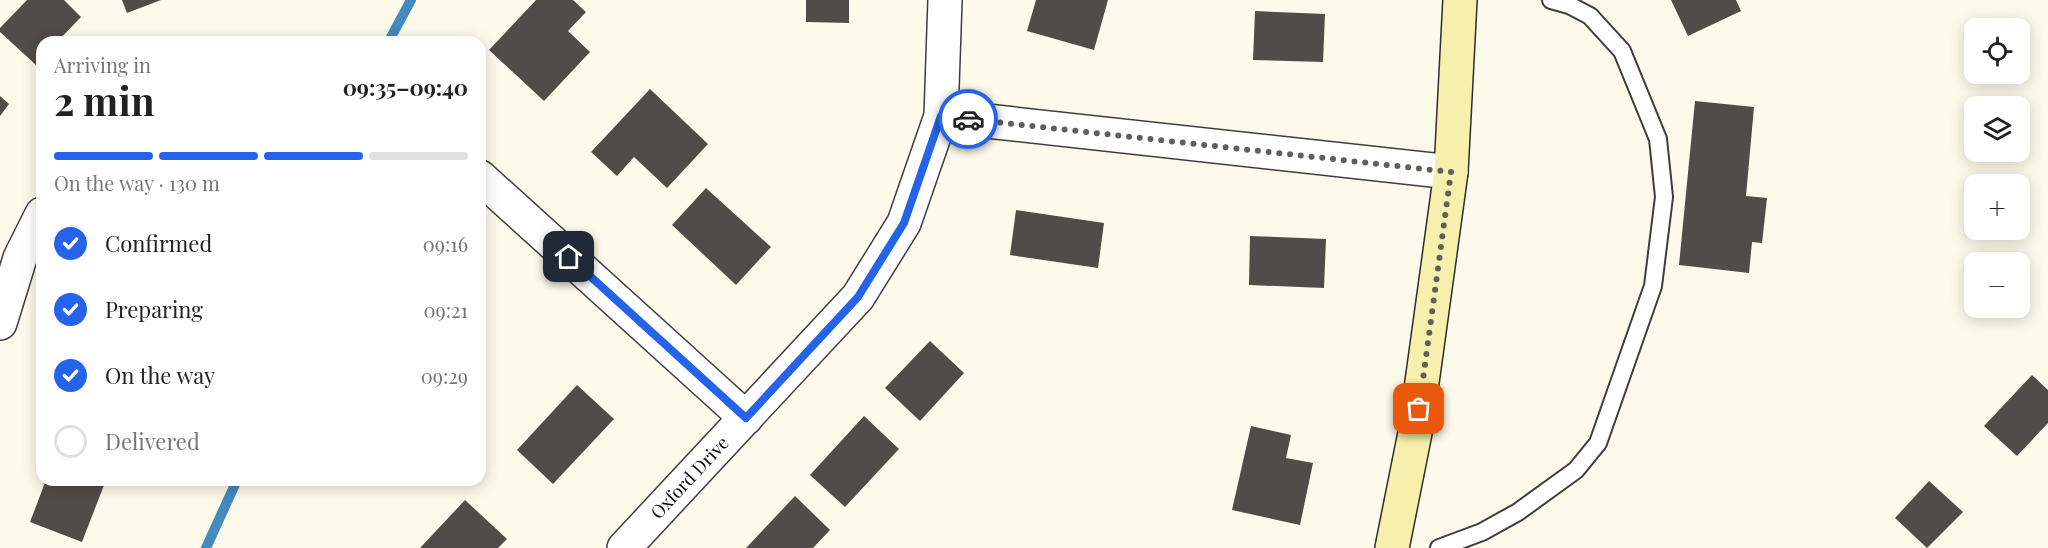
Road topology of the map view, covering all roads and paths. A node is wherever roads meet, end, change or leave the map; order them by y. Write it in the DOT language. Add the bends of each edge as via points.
graph roads {
  1 [pos="945,0"];
  2 [pos="1460,0"];
  3 [pos="1551,0"];
  4 [pos="941,116"];
  5 [pos="1451,172"];
  6 [pos="486,182"];
  7 [pos="36,226"];
  8 [pos="0,323"];
  9 [pos="746,418"];
  10 [pos="624,548"];
  11 [pos="1392,548"];
  12 [pos="1439,548"];
  1 -- 4 [label="street, Oxford Drive"];
  2 -- 5 [label="main road"];
  3 -- 12 [label="lane" via="1590,16 1622,51 1658,139 1664,197 1653,286 1598,443 1576,470 1518,512 1482,532"];
  4 -- 5 [label="street"];
  4 -- 9 [label="street, Oxford Drive" via="904,223 858,297"];
  5 -- 11 [label="main road" via="1415,433"];
  6 -- 9 [label="street"];
  7 -- 8 [label="street" via="20,258"];
  9 -- 10 [label="street, Oxford Drive"];
}
